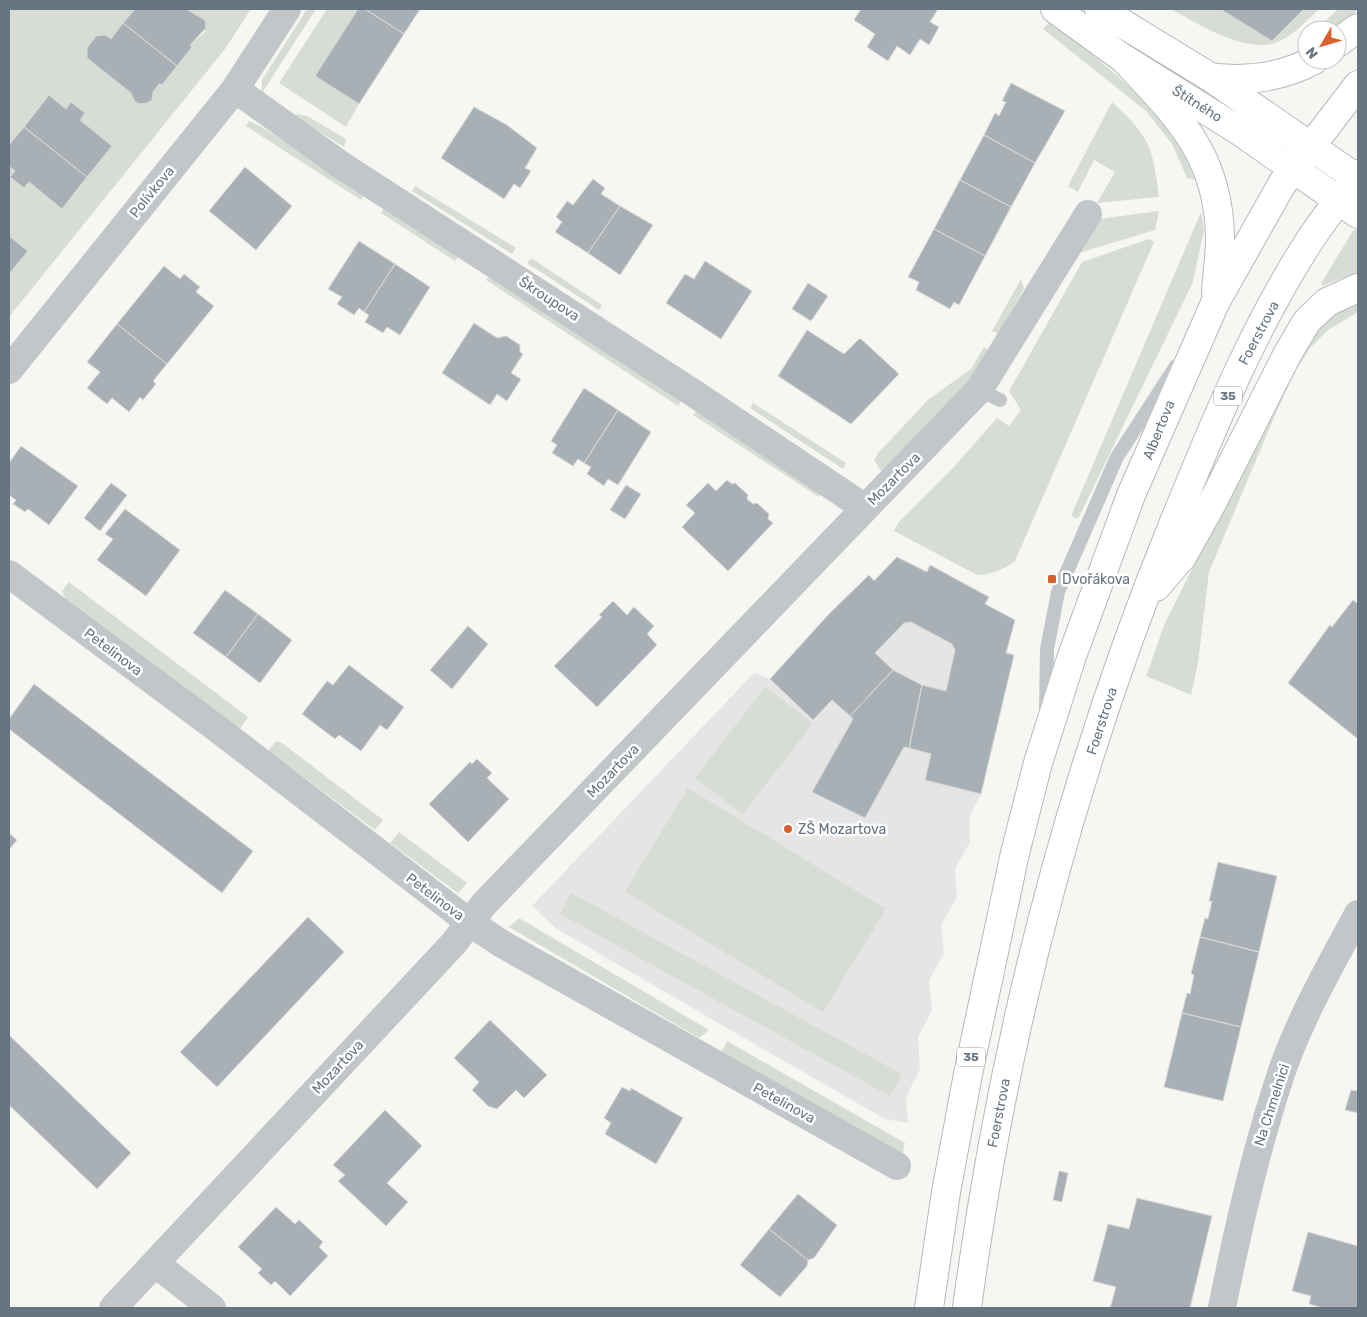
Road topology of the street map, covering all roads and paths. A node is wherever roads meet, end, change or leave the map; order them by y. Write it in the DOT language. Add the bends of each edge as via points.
graph roads {
  1 [pos="287,9"];
  2 [pos="1055,9"];
  3 [pos="1100,9"];
  4 [pos="1358,28"];
  5 [pos="1347,36"];
  6 [pos="1124,59"];
  7 [pos="1297,66"];
  8 [pos="1210,77"];
  9 [pos="1358,85"];
  10 [pos="235,89"];
  11 [pos="1310,146"];
  12 [pos="1294,168"];
  13 [pos="1357,177"];
  14 [pos="1349,207"];
  15 [pos="1088,214"];
  16 [pos="1358,288"];
  17 [pos="1209,315"];
  18 [pos="9,370"];
  19 [pos="865,508"];
  20 [pos="9,574"];
  21 [pos="1140,605"];
  22 [pos="1358,914"];
  23 [pos="469,922"];
  24 [pos="897,1166"];
  25 [pos="156,1264"];
  26 [pos="113,1308"];
  27 [pos="212,1308"];
  28 [pos="929,1308"];
  29 [pos="967,1308"];
  30 [pos="1222,1308"];
  1 -- 10 [label="street, Polívkova"];
  2 -- 6 [label="main road, Štítného"];
  3 -- 8 [label="main road, Štítného"];
  4 -- 5 [label="main road"];
  6 -- 12 [label="main road, Štítného"];
  6 -- 17 [label="main road" via="1186,127 1205,164 1215,198 1220,238"];
  7 -- 8 [label="main road" via="1272,76 1242,79"];
  8 -- 11 [label="main road, Štítného"];
  9 -- 11 [label="main road, Albertova / 35"];
  10 -- 18 [label="street, Polívkova"];
  10 -- 19 [label="street, Škroupova" via="341,165"];
  11 -- 12 [label="main road, Albertova / 35"];
  11 -- 13 [label="main road, Štítného"];
  12 -- 14 [label="main road, Štítného"];
  12 -- 17 [label="main road, Albertova / 35" via="1260,219"];
  13 -- 14 [label="main road, Foerstrova / 35"];
  14 -- 21 [label="main road, Foerstrova / 35" via="1308,242 1248,352"];
  15 -- 19 [label="street, Mozartova" via="990,395"];
  16 -- 21 [label="main road" via="1327,302 1307,321 1186,549"];
  17 -- 28 [label="main road, Albertova / 35" via="1114,539 1072,656 1026,807 968,1074"];
  19 -- 23 [label="street, Mozartova"];
  20 -- 23 [label="street, Petelinova"];
  21 -- 29 [label="main road, Foerstrova / 35" via="1067,831 1026,983 989,1167"];
  22 -- 30 [label="street, Na Chmelnici" via="1321,984 1283,1068 1256,1152"];
  23 -- 24 [label="street, Petelinova" via="502,944"];
  23 -- 25 [label="street, Mozartova" via="454,943"];
  25 -- 26 [label="street, Mozartova"];
  25 -- 27 [label="street"];
}
